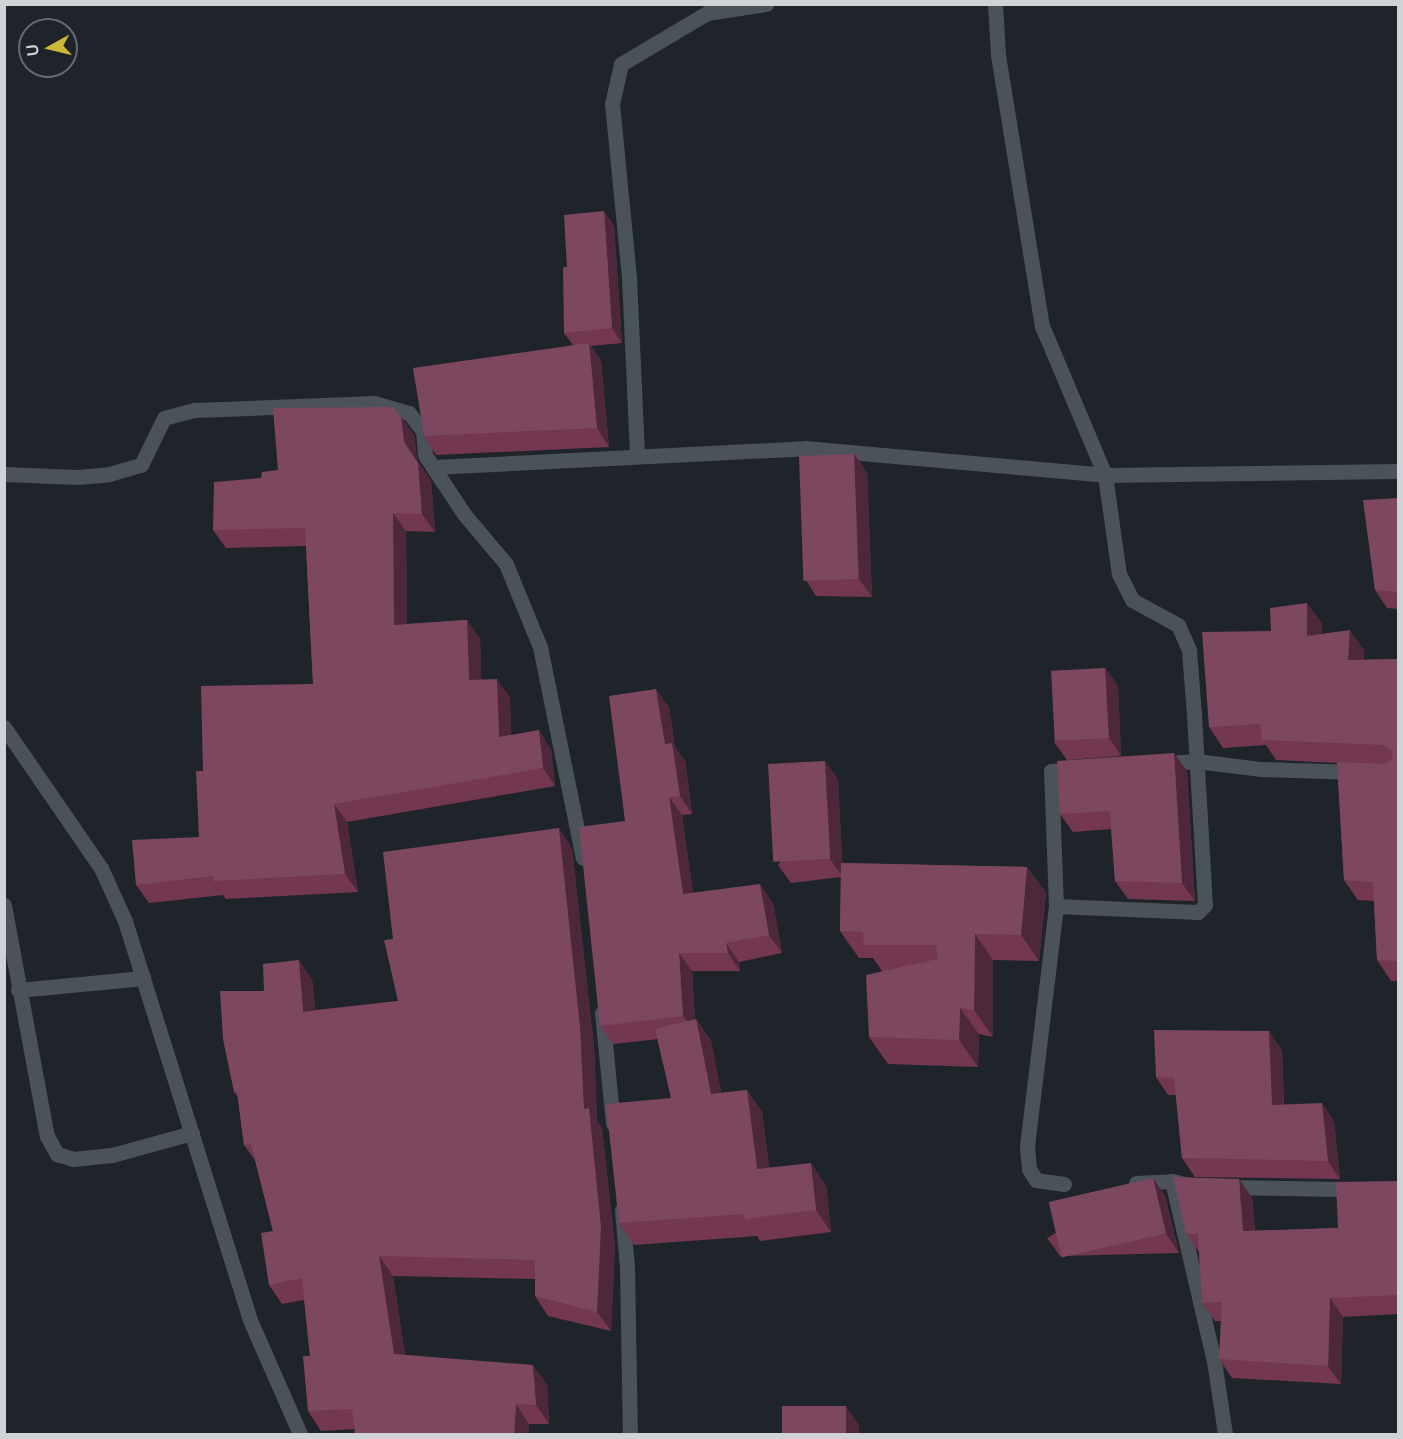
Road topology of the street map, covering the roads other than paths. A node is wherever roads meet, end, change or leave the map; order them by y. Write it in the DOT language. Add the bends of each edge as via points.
graph roads {
  1 [pos="766,4"];
  2 [pos="995,4"];
  3 [pos="637,454"];
  4 [pos="434,467"];
  5 [pos="1398,471"];
  6 [pos="4,474"];
  7 [pos="1105,475"];
  8 [pos="4,727"];
  9 [pos="1196,761"];
  10 [pos="1140,765"];
  11 [pos="1095,768"];
  12 [pos="1375,773"];
  13 [pos="585,869"];
  14 [pos="4,905"];
  15 [pos="1056,906"];
  16 [pos="142,978"];
  17 [pos="18,990"];
  18 [pos="600,995"];
  19 [pos="192,1134"];
  20 [pos="614,1137"];
  21 [pos="1172,1181"];
  22 [pos="1124,1184"];
  23 [pos="1079,1185"];
  24 [pos="1398,1190"];
  25 [pos="620,1196"];
  26 [pos="300,1434"];
  27 [pos="630,1434"];
  28 [pos="1225,1434"];
  1 -- 3 [label="street" via="707,13 621,64 612,104 629,277"];
  2 -- 7 [label="street" via="998,55 1042,326"];
  3 -- 4 [label="street"];
  3 -- 7 [label="street" via="805,448"];
  4 -- 6 [label="street" via="425,455 423,431 409,412 374,403 194,410 164,418 141,465 77,477"];
  4 -- 13 [label="street" via="464,514 506,564 540,646"];
  5 -- 7 [label="street"];
  7 -- 9 [label="street" via="1119,574 1132,600 1178,625 1189,650"];
  8 -- 16 [label="street" via="101,868 125,921"];
  9 -- 10 [label="street"];
  9 -- 12 [label="street" via="1260,769"];
  9 -- 15 [label="street" via="1204,905 1198,912"];
  11 -- 15 [label="street" via="1051,771"];
  14 -- 17 [label="street"];
  15 -- 23 [label="street" via="1027,1146 1029,1169 1036,1180"];
  16 -- 17 [label="street"];
  16 -- 19 [label="street"];
  17 -- 19 [label="street" via="47,1136 57,1154 73,1159 112,1155"];
  18 -- 20 [label="street"];
  19 -- 26 [label="street" via="261,1351"];
  21 -- 22 [label="street"];
  21 -- 24 [label="street" via="1197,1187"];
  21 -- 28 [label="street" via="1214,1361"];
  25 -- 27 [label="street" via="627,1267"];
}
